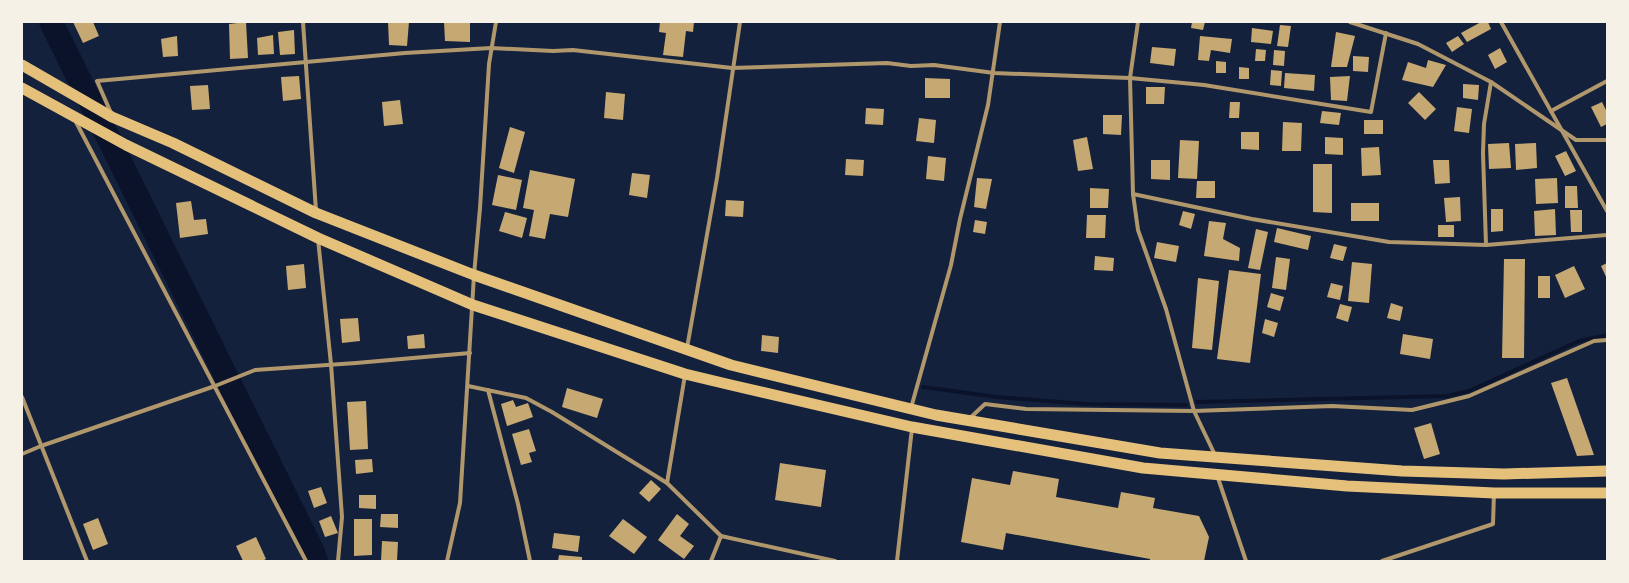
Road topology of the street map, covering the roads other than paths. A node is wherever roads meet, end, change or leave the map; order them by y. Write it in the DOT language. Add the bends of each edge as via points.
graph roads {
  1 [pos="303,22"];
  2 [pos="496,22"];
  3 [pos="740,22"];
  4 [pos="1000,22"];
  5 [pos="1138,22"];
  6 [pos="1350,22"];
  7 [pos="1502,22"];
  8 [pos="1386,33"];
  9 [pos="491,48"];
  10 [pos="306,63"];
  11 [pos="22,65"];
  12 [pos="732,68"];
  13 [pos="994,73"];
  14 [pos="1130,78"];
  15 [pos="1607,81"];
  16 [pos="1491,82"];
  17 [pos="22,88"];
  18 [pos="1551,111"];
  19 [pos="112,117"];
  20 [pos="78,119"];
  21 [pos="1562,129"];
  22 [pos="1607,140"];
  23 [pos="1133,194"];
  24 [pos="1607,211"];
  25 [pos="316,213"];
  26 [pos="1607,235"];
  27 [pos="318,238"];
  28 [pos="1486,245"];
  29 [pos="474,275"];
  30 [pos="473,305"];
  31 [pos="1607,340"];
  32 [pos="687,351"];
  33 [pos="470,353"];
  34 [pos="331,364"];
  35 [pos="685,374"];
  36 [pos="217,385"];
  37 [pos="468,386"];
  38 [pos="488,390"];
  39 [pos="22,397"];
  40 [pos="911,408"];
  41 [pos="1194,411"];
  42 [pos="967,420"];
  43 [pos="912,427"];
  44 [pos="41,446"];
  45 [pos="22,454"];
  46 [pos="1216,458"];
  47 [pos="1607,471"];
  48 [pos="1217,475"];
  49 [pos="667,484"];
  50 [pos="1494,493"];
  51 [pos="1607,493"];
  52 [pos="721,536"];
  53 [pos="87,561"];
  54 [pos="306,561"];
  55 [pos="338,561"];
  56 [pos="447,561"];
  57 [pos="530,561"];
  58 [pos="711,561"];
  59 [pos="835,561"];
  60 [pos="897,561"];
  61 [pos="1246,561"];
  62 [pos="1382,561"];
  1 -- 10 [label="street"];
  2 -- 9 [label="street"];
  3 -- 12 [label="street"];
  4 -- 13 [label="street"];
  5 -- 14 [label="street"];
  6 -- 8 [label="street"];
  7 -- 18 [label="street"];
  8 -- 14 [label="street" via="1371,112 1204,85"];
  8 -- 16 [label="street" via="1418,44"];
  9 -- 10 [label="street"];
  9 -- 12 [label="street" via="573,50"];
  9 -- 29 [label="street"];
  10 -- 19 [label="street" via="97,81"];
  10 -- 25 [label="street"];
  11 -- 19 [label="highway"];
  12 -- 13 [label="street" via="887,63"];
  12 -- 32 [label="street" via="717,178"];
  13 -- 14 [label="street"];
  13 -- 40 [label="street" via="960,219 952,265"];
  14 -- 23 [label="street"];
  15 -- 18 [label="street"];
  16 -- 21 [label="street"];
  16 -- 28 [label="street" via="1484,124 1483,153"];
  17 -- 20 [label="highway"];
  18 -- 21 [label="street"];
  19 -- 25 [label="highway"];
  20 -- 27 [label="highway"];
  20 -- 36 [label="street"];
  21 -- 22 [label="street" via="1576,140"];
  21 -- 24 [label="street"];
  23 -- 28 [label="street" via="1252,219 1389,242"];
  23 -- 41 [label="street" via="1138,230 1166,309"];
  25 -- 29 [label="highway"];
  26 -- 28 [label="street"];
  27 -- 30 [label="highway"];
  27 -- 34 [label="street"];
  29 -- 30 [label="street"];
  29 -- 32 [label="highway"];
  30 -- 33 [label="street"];
  30 -- 35 [label="highway"];
  31 -- 41 [label="street" via="1594,341 1469,396 1412,410 1332,406"];
  32 -- 40 [label="highway" via="731,365"];
  33 -- 34 [label="street"];
  33 -- 37 [label="street"];
  34 -- 36 [label="street" via="255,370"];
  34 -- 55 [label="street" via="342,517"];
  35 -- 43 [label="highway"];
  35 -- 49 [label="street"];
  36 -- 44 [label="street"];
  36 -- 54 [label="street"];
  37 -- 38 [label="street"];
  37 -- 56 [label="street" via="460,503"];
  38 -- 49 [label="street" via="526,398"];
  38 -- 57 [label="street"];
  39 -- 44 [label="street"];
  40 -- 42 [label="highway"];
  41 -- 42 [label="street" via="1026,409 985,404"];
  41 -- 46 [label="street"];
  42 -- 46 [label="highway" via="1160,453"];
  43 -- 48 [label="highway" via="1143,468"];
  43 -- 60 [label="street"];
  44 -- 45 [label="street"];
  44 -- 53 [label="street"];
  46 -- 47 [label="highway" via="1402,471 1504,474"];
  48 -- 50 [label="highway" via="1347,486"];
  48 -- 61 [label="street"];
  49 -- 52 [label="street"];
  50 -- 51 [label="highway"];
  50 -- 62 [label="street" via="1493,524"];
  52 -- 58 [label="street"];
  52 -- 59 [label="street"];
}
